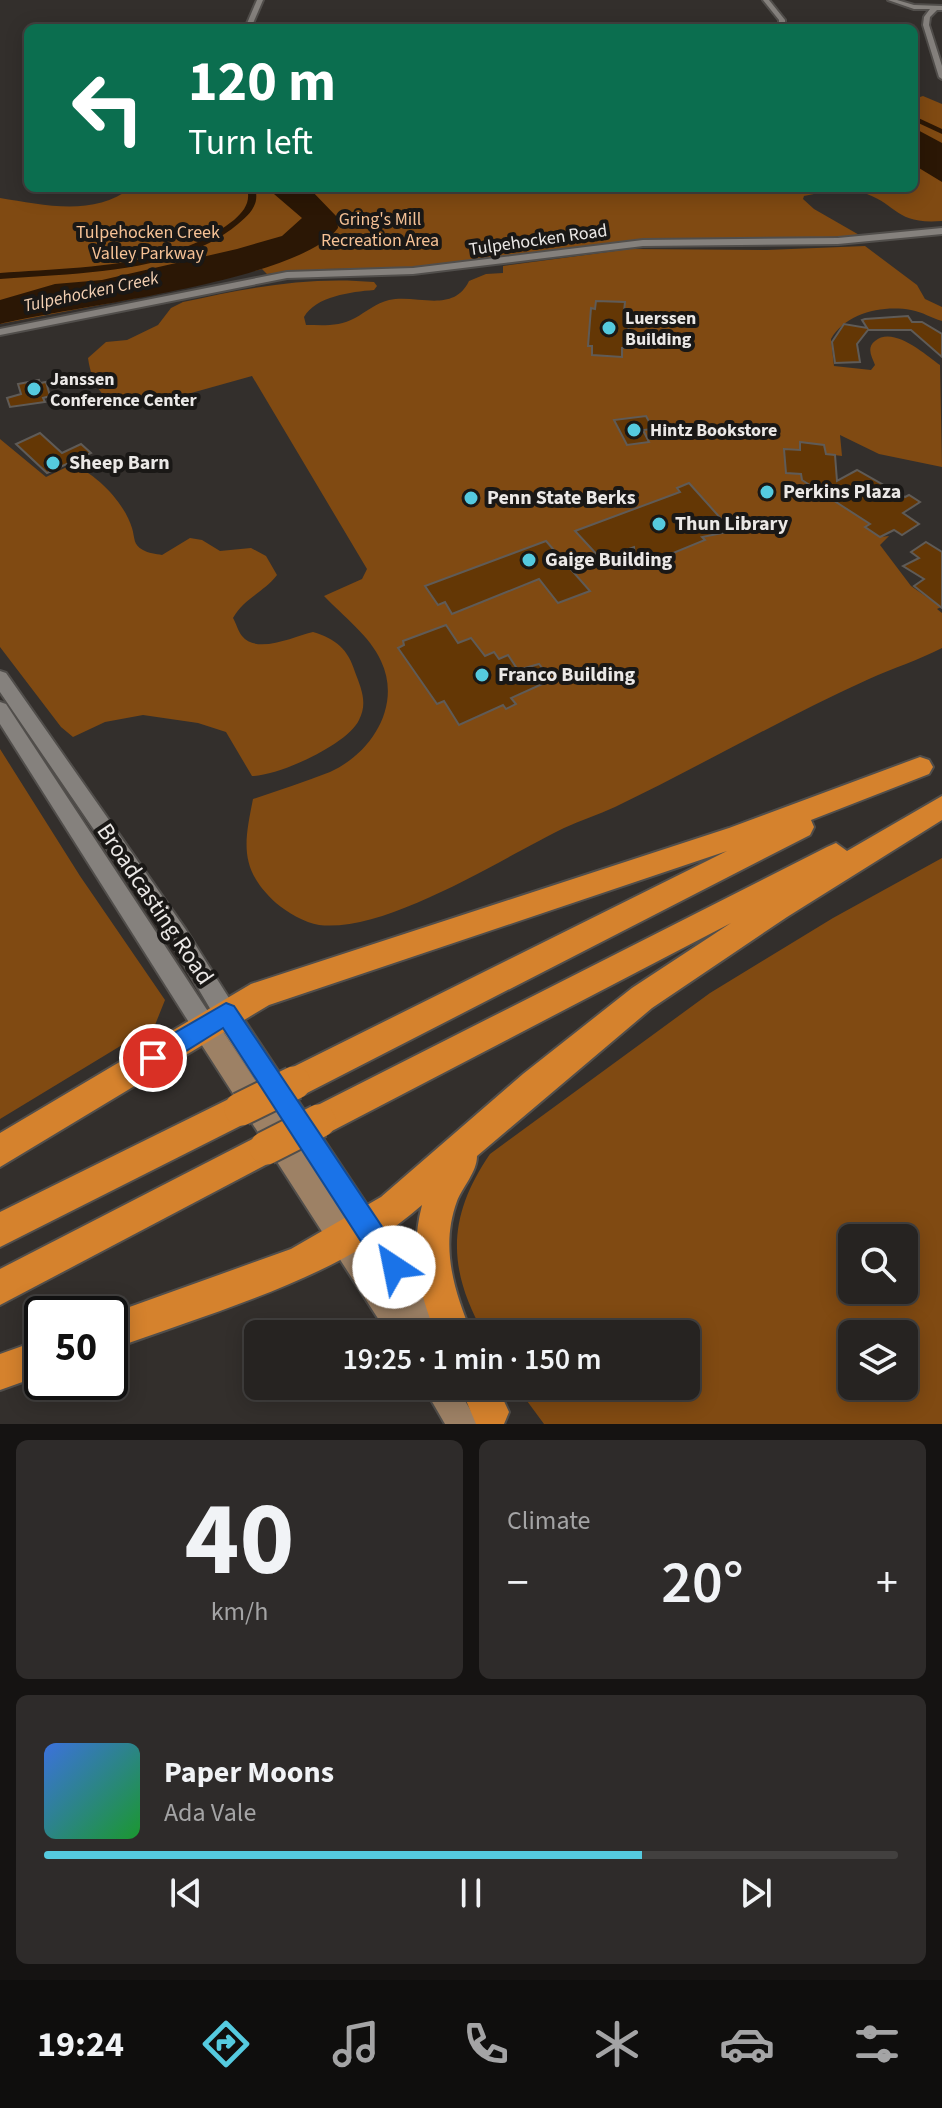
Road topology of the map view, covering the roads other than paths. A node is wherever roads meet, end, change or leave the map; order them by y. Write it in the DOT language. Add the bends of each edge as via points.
graph roads {
  1 [pos="260,0"];
  2 [pos="766,0"];
  3 [pos="891,0"];
  4 [pos="938,8"];
  5 [pos="250,24"];
  6 [pos="782,24"];
  7 [pos="939,56"];
  8 [pos="942,77"];
  9 [pos="942,231"];
  10 [pos="0,332"];
  11 [pos="0,678"];
  12 [pos="0,709"];
  13 [pos="931,762"];
  14 [pos="942,800"];
  15 [pos="942,807"];
  16 [pos="216,1020"];
  17 [pos="480,1134"];
  18 [pos="0,1151"];
  19 [pos="0,1230"];
  20 [pos="354,1232"];
  21 [pos="0,1288"];
  22 [pos="398,1320"];
  23 [pos="426,1320"];
  24 [pos="448,1320"];
  25 [pos="128,1325"];
  26 [pos="24,1363"];
  27 [pos="0,1372"];
  1 -- 5 [label="street"];
  2 -- 6 [label="street"];
  3 -- 4 [label="street"];
  4 -- 7 [label="street" via="926,21"];
  7 -- 8 [label="street"];
  9 -- 10 [label="street, Tulpehocken Road" via="839,241 634,244 405,272 287,275"];
  11 -- 16 [label="street, Broadcasting Road" via="179,937"];
  12 -- 16 [label="street, Broadcasting Road"];
  13 -- 16 [label="highway" via="733,838 261,994"];
  13 -- 19 [label="highway, bridge"];
  14 -- 21 [label="highway, bridge"];
  15 -- 17 [label="highway" via="642,998"];
  16 -- 18 [label="highway"];
  16 -- 20 [label="main road, Broadcasting Road"];
  17 -- 20 [label="highway" via="393,1209"];
  17 -- 24 [label="highway" via="450,1178 432,1232 434,1286"];
  20 -- 22 [label="main road, Broadcasting Road"];
  20 -- 23 [label="main road, Broadcasting Road"];
  20 -- 25 [label="highway" via="300,1263"];
  26 -- 27 [label="highway"];
}
